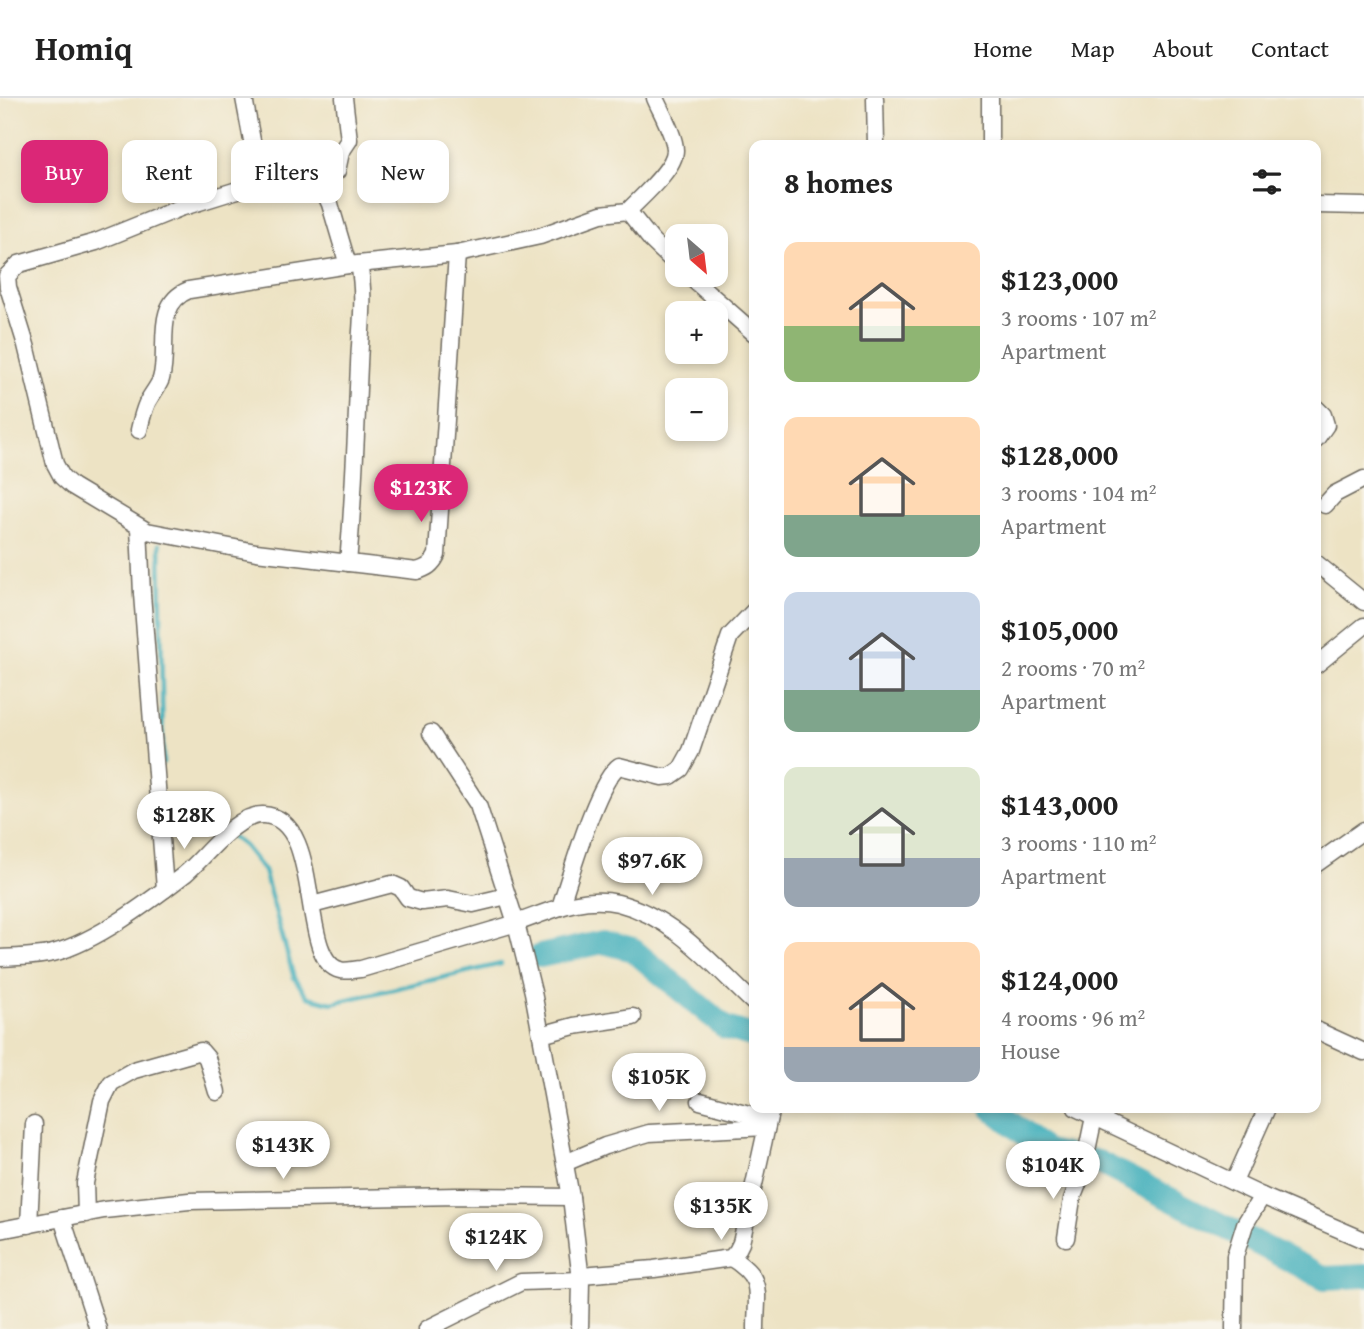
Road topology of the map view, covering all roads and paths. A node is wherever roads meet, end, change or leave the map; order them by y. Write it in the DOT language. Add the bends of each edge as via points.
graph roads {
  1 [pos="244,98"];
  2 [pos="344,98"];
  3 [pos="655,98"];
  4 [pos="875,98"];
  5 [pos="990,98"];
  6 [pos="252,140"];
  7 [pos="876,140"];
  8 [pos="990,140"];
  9 [pos="343,149"];
  10 [pos="231,192"];
  11 [pos="330,203"];
  12 [pos="1321,205"];
  13 [pos="1364,206"];
  14 [pos="628,212"];
  15 [pos="665,253"];
  16 [pos="457,254"];
  17 [pos="354,265"];
  18 [pos="3,273"];
  19 [pos="702,287"];
  20 [pos="17,313"];
  21 [pos="0,318"];
  22 [pos="749,329"];
  23 [pos="1321,413"];
  24 [pos="139,430"];
  25 [pos="1321,432"];
  26 [pos="1364,479"];
  27 [pos="1325,505"];
  28 [pos="146,530"];
  29 [pos="348,563"];
  30 [pos="1321,567"];
  31 [pos="1364,602"];
  32 [pos="749,616"];
  33 [pos="1364,626"];
  34 [pos="1321,661"];
  35 [pos="430,733"];
  36 [pos="1364,830"];
  37 [pos="1321,860"];
  38 [pos="165,889"];
  39 [pos="508,896"];
  40 [pos="312,905"];
  41 [pos="560,907"];
  42 [pos="516,923"];
  43 [pos="0,958"];
  44 [pos="749,998"];
  45 [pos="633,1017"];
  46 [pos="1321,1032"];
  47 [pos="541,1035"];
  48 [pos="1364,1052"];
  49 [pos="217,1092"];
  50 [pos="700,1101"];
  51 [pos="1086,1113"];
  52 [pos="1265,1113"];
  53 [pos="1094,1117"];
  54 [pos="768,1118"];
  55 [pos="34,1124"];
  56 [pos="565,1163"];
  57 [pos="1234,1182"];
  58 [pos="1262,1196"];
  59 [pos="571,1197"];
  60 [pos="86,1214"];
  61 [pos="62,1218"];
  62 [pos="29,1225"];
  63 [pos="0,1230"];
  64 [pos="1066,1238"];
  65 [pos="1364,1240"];
  66 [pos="731,1258"];
  67 [pos="581,1278"];
  68 [pos="98,1329"];
  69 [pos="427,1329"];
  70 [pos="580,1329"];
  71 [pos="756,1329"];
  72 [pos="1234,1329"];
  1 -- 6 [label="street"];
  2 -- 9 [label="street" via="349,140"];
  3 -- 14 [label="street" via="673,141 673,160"];
  4 -- 7 [label="street"];
  5 -- 8 [label="street"];
  10 -- 18 [label="street" via="96,242 25,261"];
  11 -- 17 [label="street"];
  12 -- 13 [label="street"];
  14 -- 15 [label="street"];
  14 -- 16 [label="street" via="601,214 540,236"];
  16 -- 17 [label="street"];
  16 -- 29 [label="street" via="437,555 433,563 417,571"];
  17 -- 24 [label="street" via="189,289 175,297 164,327 160,380"];
  17 -- 29 [label="street" via="364,301"];
  18 -- 20 [label="street"];
  19 -- 22 [label="street"];
  20 -- 21 [label="street"];
  20 -- 28 [label="street" via="58,471 72,486"];
  23 -- 25 [label="street" via="1326,425"];
  26 -- 27 [label="street" via="1335,494"];
  28 -- 29 [label="street" via="256,552"];
  28 -- 38 [label="street" via="142,594"];
  30 -- 31 [label="street"];
  32 -- 41 [label="street" via="730,636 681,769 662,777 620,766 611,774"];
  33 -- 34 [label="street"];
  35 -- 39 [label="street" via="478,805"];
  36 -- 37 [label="street"];
  38 -- 40 [label="street" via="239,822 262,814 289,826"];
  38 -- 43 [label="street" via="67,948"];
  39 -- 40 [label="street" via="473,904 448,899 422,902 408,898 393,884"];
  39 -- 42 [label="street"];
  40 -- 42 [label="street" via="320,949 327,963 340,970 361,969"];
  41 -- 42 [label="street"];
  41 -- 44 [label="street" via="593,900 618,903 648,915 691,943"];
  42 -- 47 [label="street"];
  45 -- 47 [label="street"];
  46 -- 48 [label="street"];
  47 -- 56 [label="street"];
  49 -- 60 [label="street" via="201,1051 134,1069 111,1083 85,1184"];
  50 -- 54 [label="street"];
  51 -- 53 [label="street"];
  52 -- 57 [label="street"];
  53 -- 57 [label="street"];
  53 -- 64 [label="street"];
  54 -- 56 [label="street" via="649,1133"];
  54 -- 66 [label="street" via="741,1243"];
  55 -- 62 [label="street"];
  56 -- 59 [label="street"];
  57 -- 58 [label="street"];
  58 -- 65 [label="street"];
  58 -- 72 [label="street" via="1242,1232 1234,1267"];
  59 -- 60 [label="street" via="189,1201"];
  59 -- 67 [label="street"];
  60 -- 61 [label="street"];
  61 -- 62 [label="street"];
  61 -- 68 [label="street"];
  62 -- 63 [label="street"];
  66 -- 67 [label="street"];
  66 -- 71 [label="street" via="755,1280"];
  67 -- 69 [label="street" via="521,1282"];
  67 -- 70 [label="street"];
}
